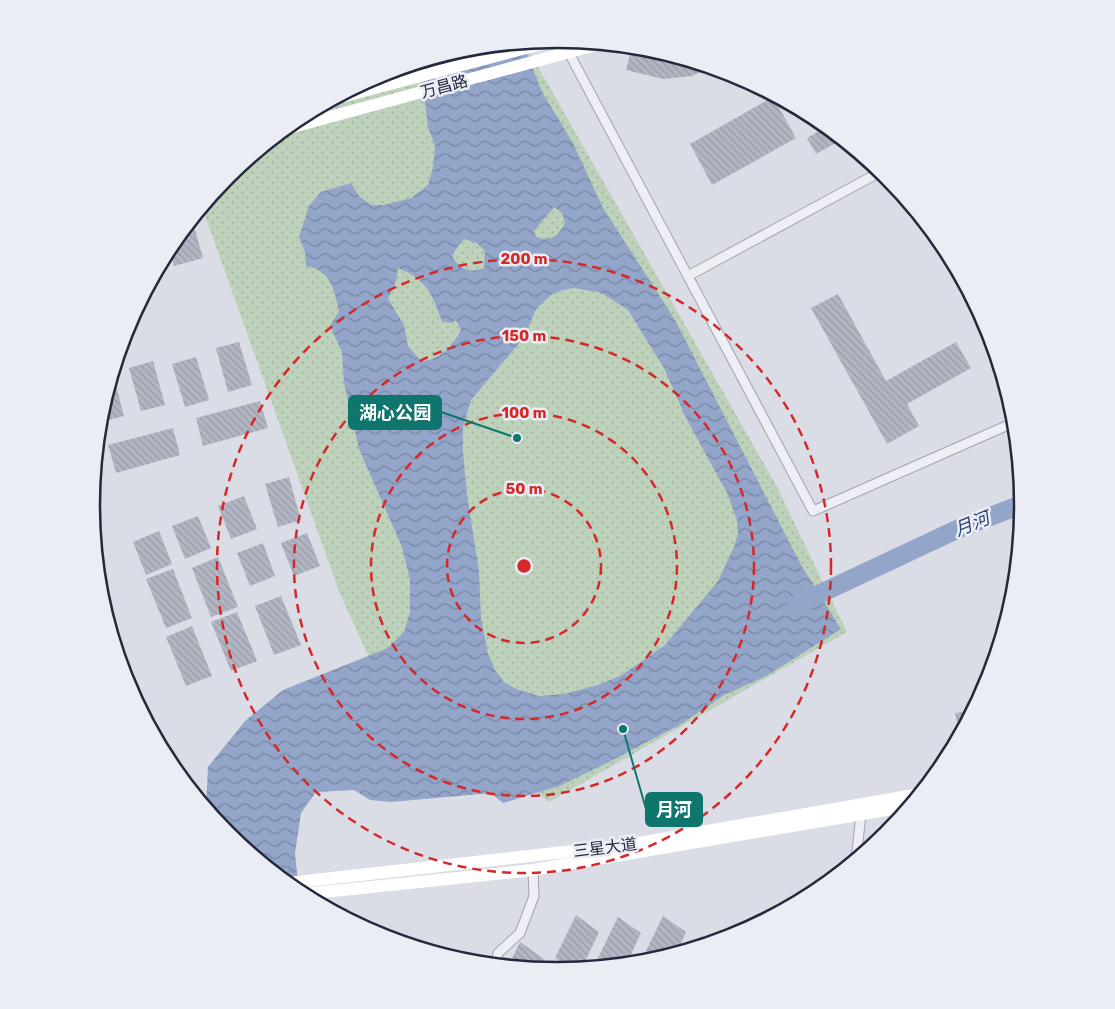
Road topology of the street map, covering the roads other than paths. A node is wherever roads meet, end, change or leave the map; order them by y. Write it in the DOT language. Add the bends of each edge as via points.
graph roads {
  1 [pos="586,48"];
  2 [pos="523,49"];
  3 [pos="569,53"];
  4 [pos="364,91"];
  5 [pos="307,123"];
  6 [pos="874,175"];
  7 [pos="688,276"];
  8 [pos="1008,425"];
  9 [pos="909,796"];
  10 [pos="899,808"];
  11 [pos="861,814"];
  12 [pos="857,850"];
  13 [pos="533,870"];
  14 [pos="300,881"];
  15 [pos="318,893"];
  16 [pos="497,958"];
  1 -- 3 [label="street, 万昌路"];
  2 -- 4 [label="street, 万昌路"];
  3 -- 5 [label="street, 万昌路"];
  3 -- 7 [label="street"];
  6 -- 7 [label="street"];
  7 -- 8 [label="street" via="813,511"];
  9 -- 14 [label="street, 三星大道" via="627,845"];
  10 -- 11 [label="street, 三星大道"];
  11 -- 12 [label="street"];
  11 -- 13 [label="street, 三星大道"];
  13 -- 15 [label="street, 三星大道"];
  13 -- 16 [label="street" via="534,896 520,933 498,952"];
}
